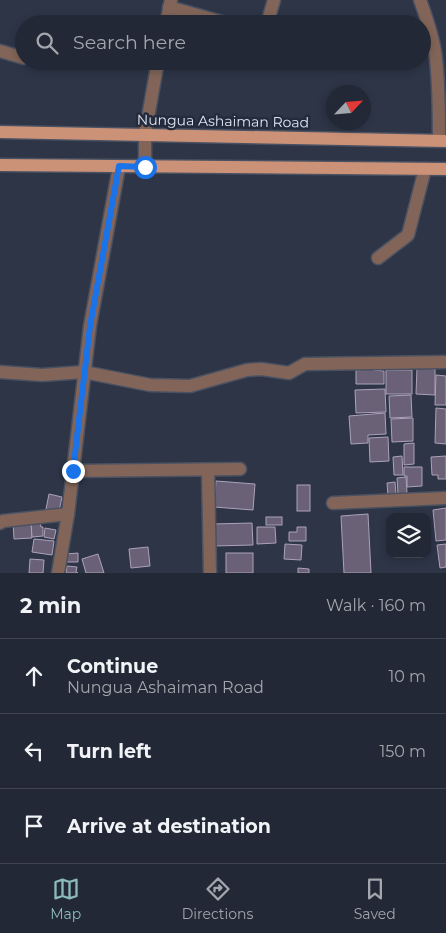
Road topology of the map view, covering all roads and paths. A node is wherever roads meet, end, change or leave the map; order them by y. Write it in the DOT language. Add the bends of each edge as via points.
graph roads {
  1 [pos="274,0"];
  2 [pos="420,0"];
  3 [pos="170,3"];
  4 [pos="204,15"];
  5 [pos="270,15"];
  6 [pos="425,15"];
  7 [pos="431,36"];
  8 [pos="0,52"];
  9 [pos="15,56"];
  10 [pos="156,70"];
  11 [pos="0,132"];
  12 [pos="145,134"];
  13 [pos="442,140"];
  14 [pos="0,165"];
  15 [pos="119,166"];
  16 [pos="145,167"];
  17 [pos="425,169"];
  18 [pos="446,169"];
  19 [pos="378,258"];
  20 [pos="446,362"];
  21 [pos="0,372"];
  22 [pos="84,372"];
  23 [pos="240,469"];
  24 [pos="208,470"];
  25 [pos="73,471"];
  26 [pos="446,498"];
  27 [pos="333,503"];
  28 [pos="68,514"];
  29 [pos="0,523"];
  30 [pos="58,573"];
  31 [pos="210,573"];
  1 -- 5 [label="street"];
  2 -- 6 [label="street"];
  3 -- 4 [label="street"];
  7 -- 13 [label="street" via="436,58"];
  8 -- 9 [label="street"];
  10 -- 12 [label="street"];
  11 -- 12 [label="main road, Nungua Ashaiman Road"];
  12 -- 13 [label="main road, Nungua Ashaiman Road"];
  12 -- 16 [label="street"];
  14 -- 15 [label="main road"];
  15 -- 16 [label="main road"];
  15 -- 22 [label="street"];
  16 -- 17 [label="main road"];
  17 -- 18 [label="main road"];
  17 -- 19 [label="street" via="408,235"];
  20 -- 22 [label="street" via="306,364 289,373 247,370 190,386 150,385"];
  21 -- 22 [label="street" via="42,375"];
  22 -- 25 [label="street"];
  23 -- 24 [label="street"];
  24 -- 25 [label="street"];
  24 -- 31 [label="street"];
  25 -- 28 [label="street"];
  26 -- 27 [label="street"];
  28 -- 29 [label="street"];
  28 -- 30 [label="street"];
}
